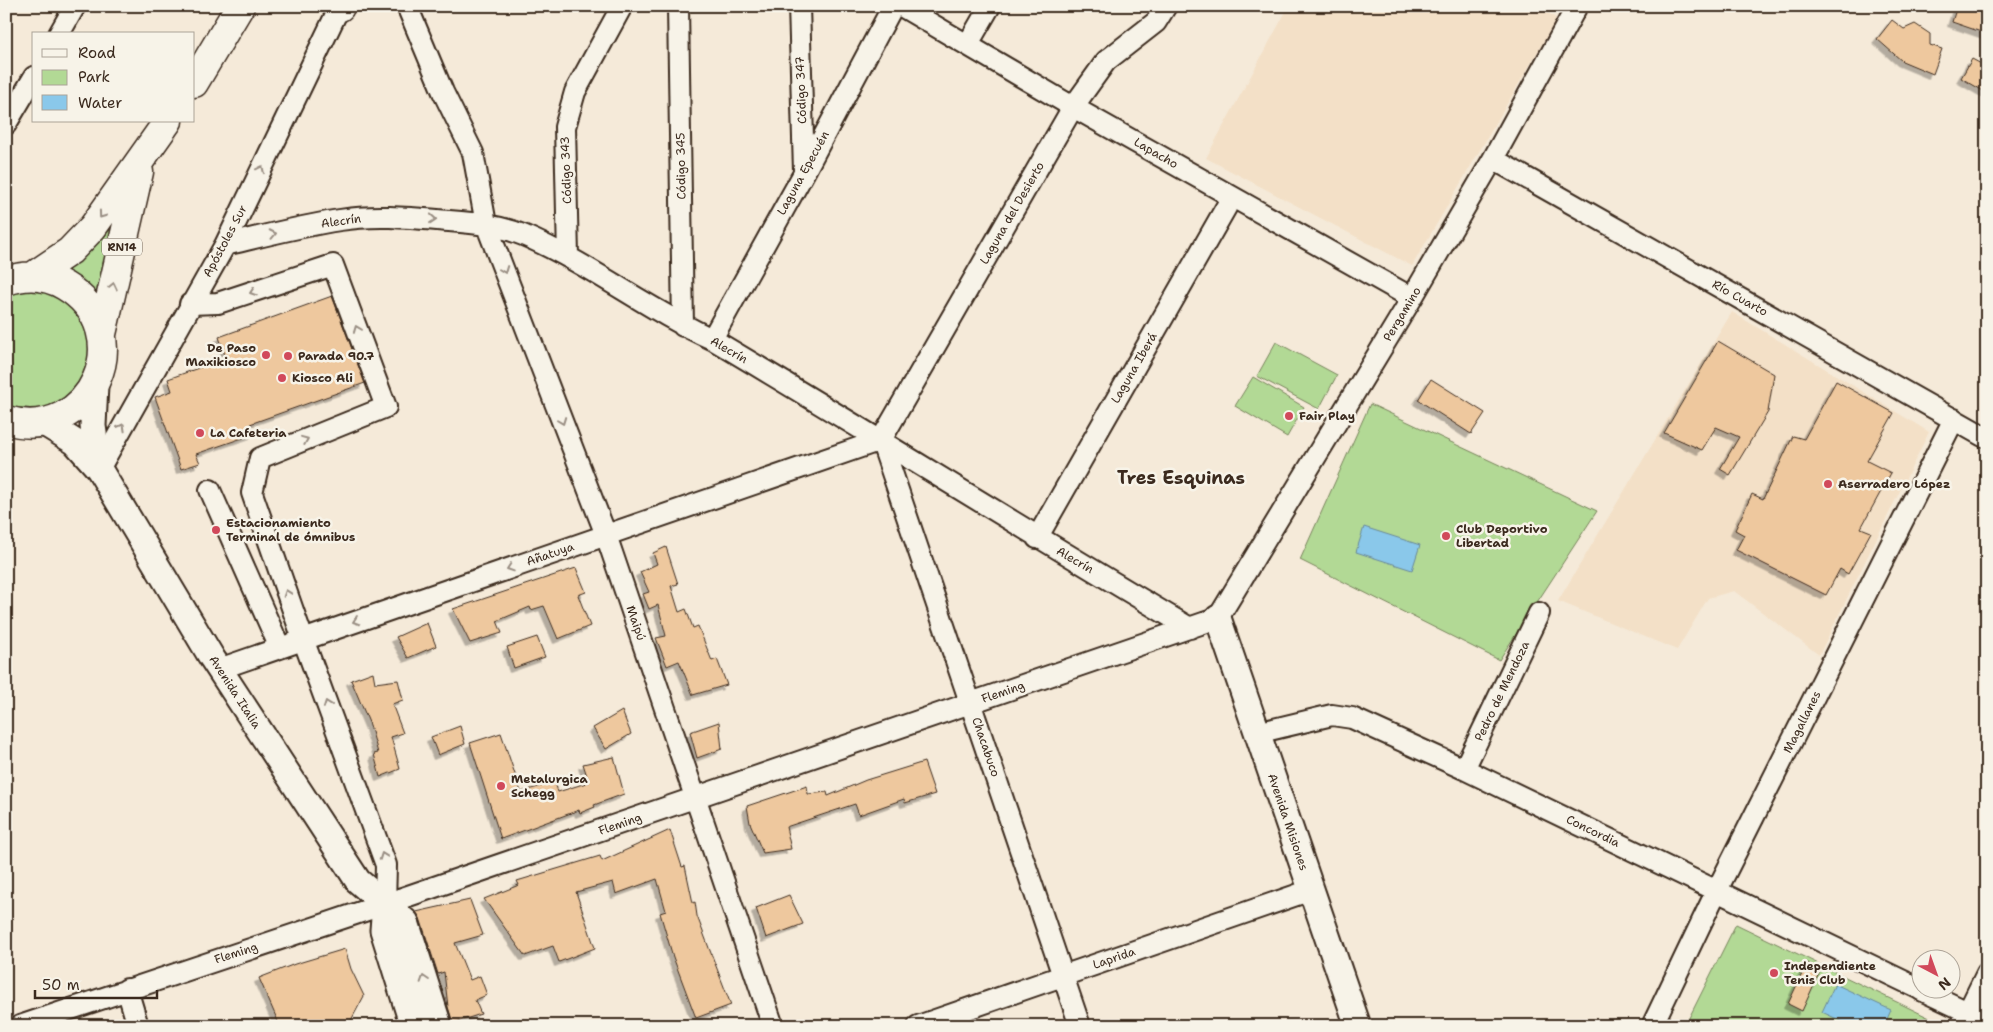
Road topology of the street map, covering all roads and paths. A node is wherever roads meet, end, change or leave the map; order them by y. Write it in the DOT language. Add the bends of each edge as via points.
graph roads {
  1 [pos="75,6"];
  2 [pos="240,6"];
  3 [pos="340,6"];
  4 [pos="407,6"];
  5 [pos="622,6"];
  6 [pos="678,6"];
  7 [pos="799,6"];
  8 [pos="893,6"];
  9 [pos="901,6"];
  10 [pos="990,6"];
  11 [pos="1166,6"];
  12 [pos="1577,6"];
  13 [pos="60,32"];
  14 [pos="968,44"];
  15 [pos="32,80"];
  16 [pos="195,81"];
  17 [pos="1073,107"];
  18 [pos="167,122"];
  19 [pos="6,124"];
  20 [pos="1493,159"];
  21 [pos="141,161"];
  22 [pos="804,173"];
  23 [pos="1232,197"];
  24 [pos="486,224"];
  25 [pos="225,245"];
  26 [pos="568,257"];
  27 [pos="33,276"];
  28 [pos="6,281"];
  29 [pos="1412,298"];
  30 [pos="190,304"];
  31 [pos="683,326"];
  32 [pos="102,334"];
  33 [pos="712,339"];
  34 [pos="95,385"];
  35 [pos="1954,419"];
  36 [pos="19,424"];
  37 [pos="1985,437"];
  38 [pos="881,440"];
  39 [pos="99,469"];
  40 [pos="210,490"];
  41 [pos="606,535"];
  42 [pos="1037,538"];
  43 [pos="1540,613"];
  44 [pos="1218,618"];
  45 [pos="1190,628"];
  46 [pos="303,639"];
  47 [pos="280,648"];
  48 [pos="219,669"];
  49 [pos="971,703"];
  50 [pos="1257,732"];
  51 [pos="1464,769"];
  52 [pos="696,798"];
  53 [pos="1311,890"];
  54 [pos="1717,891"];
  55 [pos="385,904"];
  56 [pos="1987,973"];
  57 [pos="1063,976"];
  58 [pos="1910,984"];
  59 [pos="126,989"];
  60 [pos="1937,1000"];
  61 [pos="1964,1019"];
  62 [pos="1987,1021"];
  63 [pos="20,1026"];
  64 [pos="138,1026"];
  65 [pos="413,1026"];
  66 [pos="439,1026"];
  67 [pos="773,1026"];
  68 [pos="918,1026"];
  69 [pos="1080,1026"];
  70 [pos="1358,1026"];
  71 [pos="1652,1026"];
  1 -- 13 [label="street"];
  2 -- 16 [label="highway"];
  25 -- 3 [label="street, Apóstoles Sur, one-way"];
  4 -- 24 [label="street, Maipú" via="473,153"];
  5 -- 26 [label="street, Código 343" via="575,92 564,127"];
  6 -- 31 [label="street, Código 345"];
  7 -- 22 [label="street, Código 347"];
  8 -- 22 [label="street, Laguna Epecuén"];
  9 -- 14 [label="street, Lapacho"];
  10 -- 14 [label="street"];
  11 -- 17 [label="street, Laguna del Desierto" via="1156,22 1106,61"];
  12 -- 20 [label="street, Pergamino"];
  14 -- 17 [label="street, Lapacho"];
  15 -- 19 [label="street"];
  17 -- 23 [label="street, Lapacho"];
  17 -- 38 [label="street, Laguna del Desierto"];
  18 -- 21 [label="highway, RN14"];
  20 -- 29 [label="street, Pergamino"];
  20 -- 35 [label="street, Río Cuarto"];
  21 -- 27 [label="highway, RN14, one-way" via="93,227 70,251"];
  32 -- 21 [label="highway, RN14, one-way"];
  22 -- 33 [label="street, Laguna Epecuén"];
  23 -- 29 [label="street, Lapacho"];
  23 -- 42 [label="street, Laguna Iberá"];
  25 -- 24 [label="street, Alecrín, one-way" via="358,218 412,217"];
  24 -- 26 [label="street, Alecrín" via="522,235"];
  24 -- 41 [label="street, Maipú, one-way"];
  25 -- 30 [label="street, Apóstoles Sur"];
  26 -- 31 [label="street, Alecrín"];
  27 -- 28 [label="highway, RN14"];
  27 -- 32 [label="highway, RN14" via="56,281 77,293 93,311"];
  29 -- 44 [label="street, Pergamino"];
  39 -- 30 [label="street, Apóstoles Sur, one-way"];
  46 -- 30 [label="street, one-way" via="252,493 260,458 386,408 333,265 218,303"];
  31 -- 33 [label="street, Alecrín"];
  32 -- 34 [label="highway, RN14" via="104,351"];
  33 -- 38 [label="street, Alecrín"];
  34 -- 36 [label="highway, RN14" via="82,402 64,415"];
  34 -- 39 [label="main road, Avenida Italia" via="93,426"];
  35 -- 37 [label="street, Río Cuarto"];
  35 -- 54 [label="street, Magallanes"];
  36 -- 39 [label="main road, Avenida Italia" via="74,442"];
  38 -- 41 [label="street, Añatuya"];
  38 -- 42 [label="street, Alecrín"];
  38 -- 49 [label="street, Chacabuco"];
  39 -- 48 [label="main road, Avenida Italia"];
  40 -- 47 [label="street"];
  41 -- 46 [label="street, Añatuya, one-way"];
  41 -- 52 [label="street, Maipú"];
  42 -- 45 [label="street, Alecrín"];
  43 -- 51 [label="street, Pedro de Mendoza"];
  44 -- 45 [label="street, Fleming"];
  44 -- 50 [label="main road, Avenida Misiones"];
  45 -- 49 [label="street, Fleming"];
  46 -- 47 [label="street, Añatuya"];
  55 -- 46 [label="street, one-way" via="386,865"];
  47 -- 48 [label="street, Añatuya"];
  48 -- 55 [label="main road, Avenida Italia" via="358,881"];
  49 -- 52 [label="street, Fleming"];
  49 -- 57 [label="street, Chacabuco"];
  50 -- 51 [label="street, Concordia" via="1332,715 1352,718"];
  50 -- 53 [label="main road, Avenida Misiones"];
  51 -- 54 [label="street, Concordia"];
  52 -- 55 [label="street, Fleming"];
  52 -- 67 [label="street, Maipú"];
  53 -- 57 [label="street, Laprida"];
  53 -- 70 [label="main road, Avenida Misiones"];
  54 -- 58 [label="street, Concordia"];
  54 -- 71 [label="street, Magallanes"];
  55 -- 59 [label="street, Fleming"];
  55 -- 65 [label="main road" via="383,930"];
  66 -- 55 [label="main road, Avenida Italia, one-way" via="406,922"];
  56 -- 61 [label="street"];
  57 -- 68 [label="street, Laprida"];
  57 -- 69 [label="street, Chacabuco"];
  59 -- 63 [label="street, Fleming"];
  59 -- 64 [label="street"];
  60 -- 61 [label="street, Concordia"];
  61 -- 62 [label="street, Concordia"];
}
